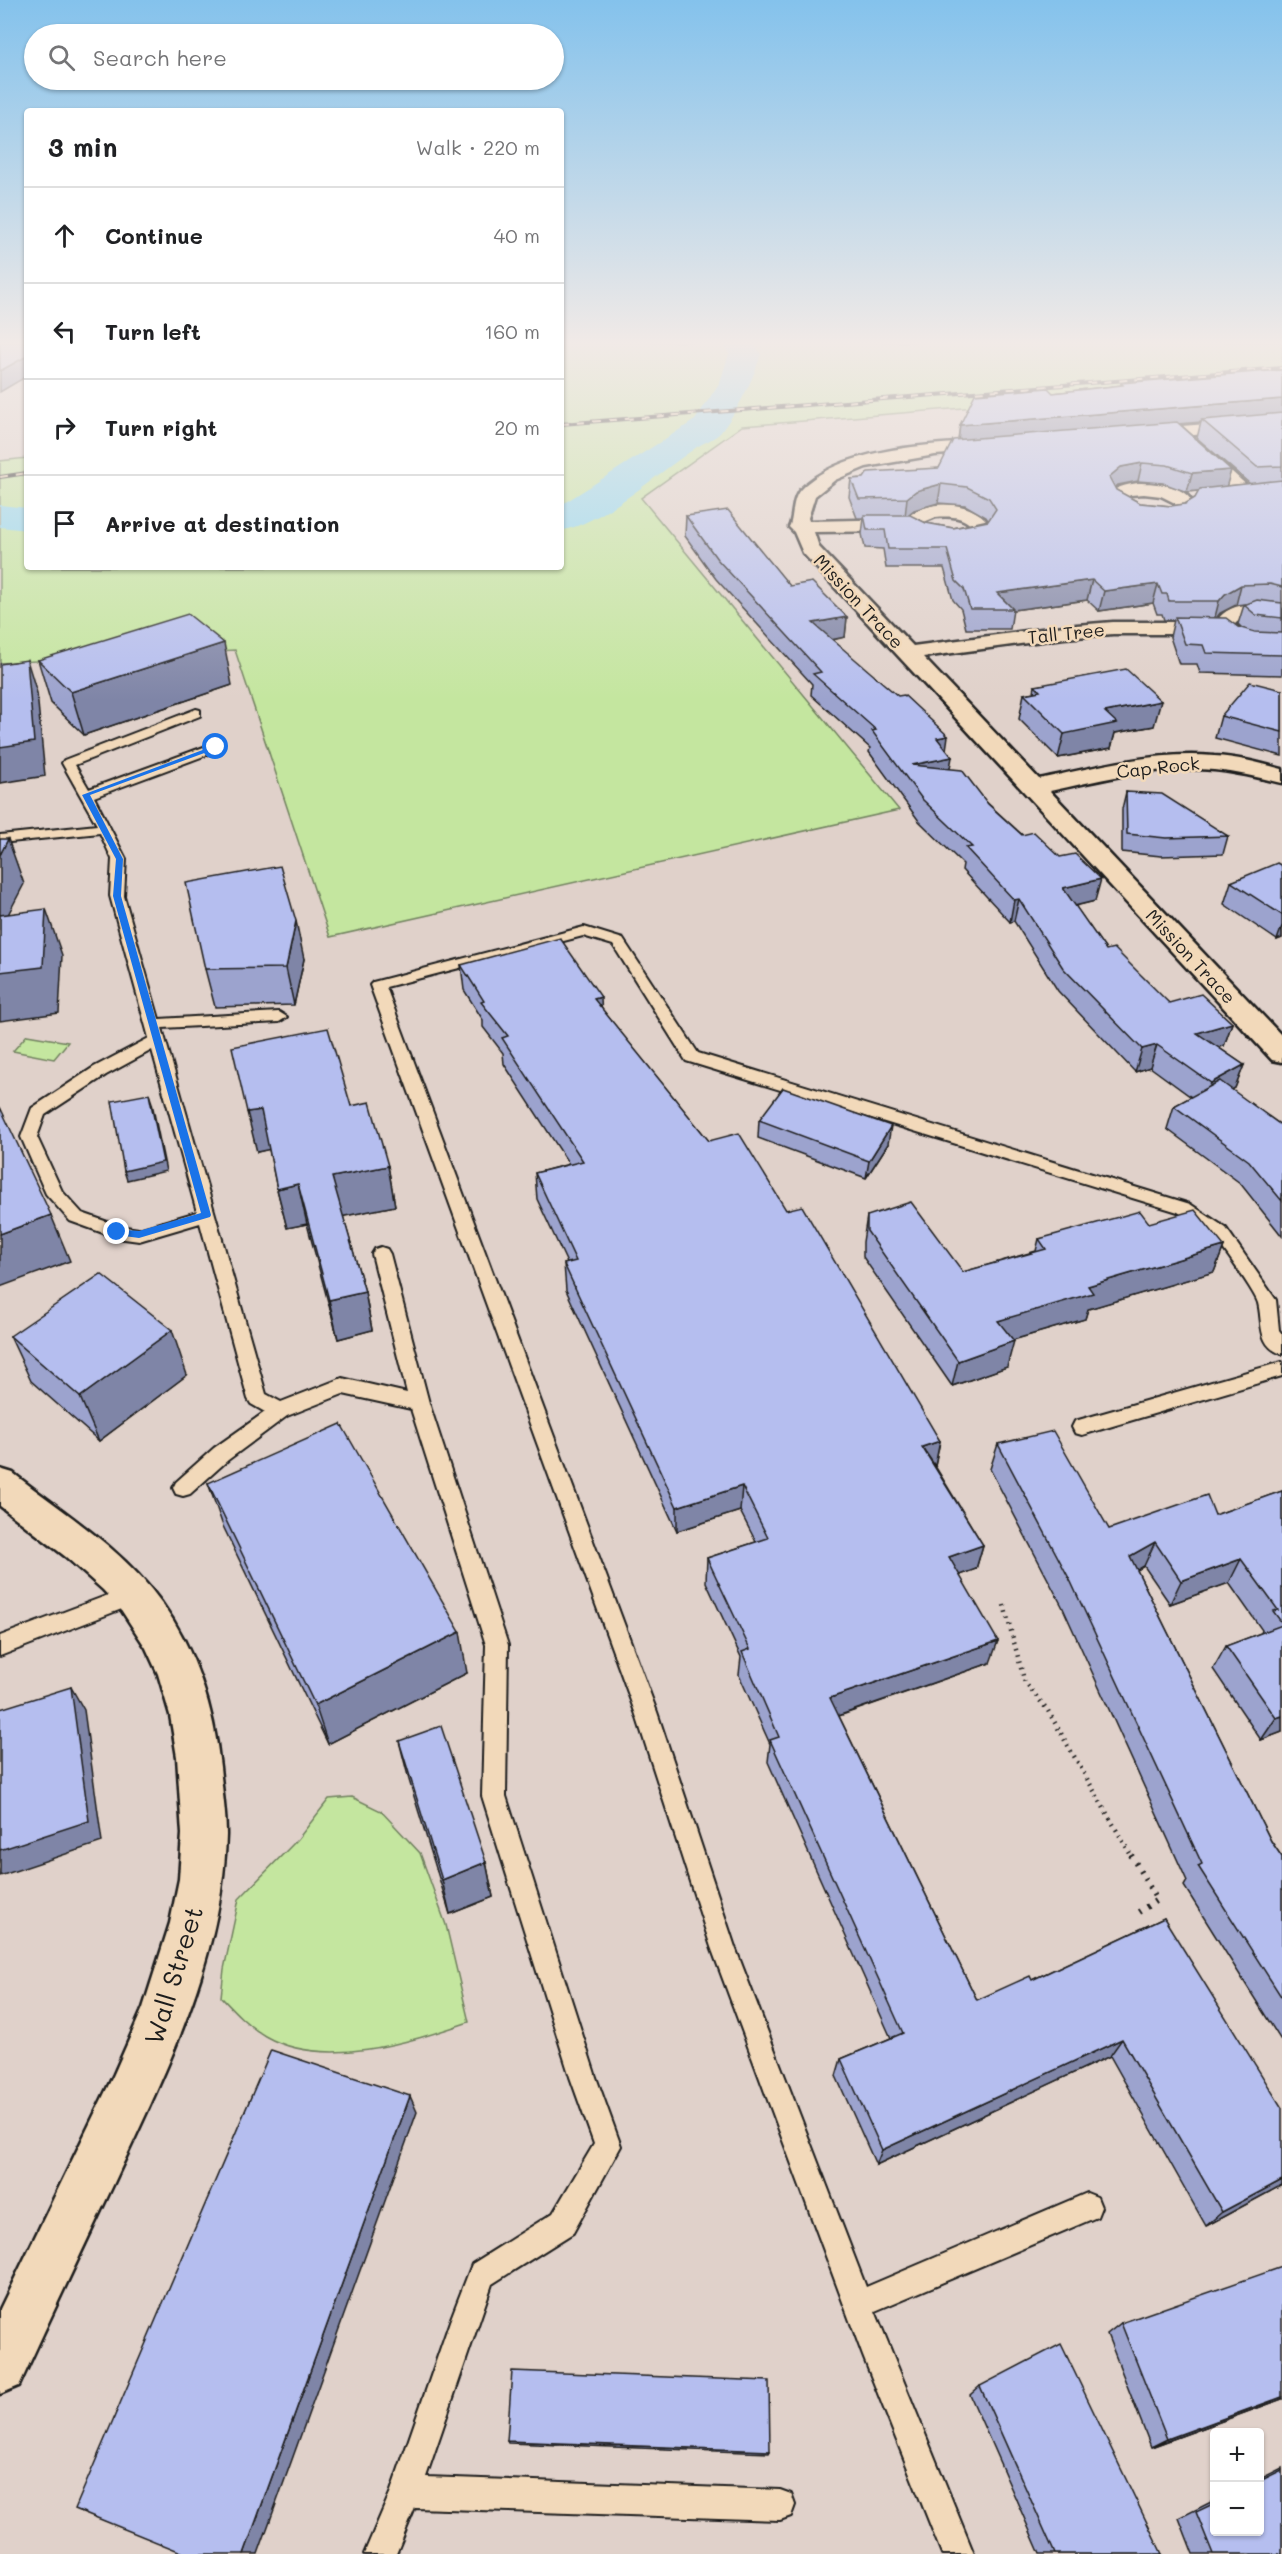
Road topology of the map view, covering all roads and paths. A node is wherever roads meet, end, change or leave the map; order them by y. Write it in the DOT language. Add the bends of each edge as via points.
graph roads {
  1 [pos="870,461"];
  2 [pos="1213,461"];
  3 [pos="1225,496"];
  4 [pos="1204,498"];
  5 [pos="1183,500"];
  6 [pos="914,525"];
  7 [pos="798,527"];
  8 [pos="1282,616"];
  9 [pos="1226,628"];
  10 [pos="1282,646"];
  11 [pos="908,653"];
  12 [pos="196,713"];
  13 [pos="216,747"];
  14 [pos="1282,776"];
  15 [pos="1033,788"];
  16 [pos="86,795"];
  17 [pos="105,828"];
  18 [pos="0,839"];
  19 [pos="279,1017"];
  20 [pos="155,1032"];
  21 [pos="1282,1053"];
  22 [pos="206,1215"];
  23 [pos="381,1254"];
  24 [pos="1282,1347"];
  25 [pos="1282,1369"];
  26 [pos="419,1402"];
  27 [pos="280,1410"];
  28 [pos="1082,1427"];
  29 [pos="0,1484"];
  30 [pos="183,1488"];
  31 [pos="132,1595"];
  32 [pos="1004,1605"];
  33 [pos="0,1646"];
  34 [pos="1134,1915"];
  35 [pos="1087,2207"];
  36 [pos="859,2304"];
  37 [pos="0,2367"];
  38 [pos="406,2492"];
  39 [pos="780,2505"];
  40 [pos="380,2554"];
  41 [pos="958,2554"];
  1 -- 7 [label="street" via="824,479 807,493 797,514"];
  2 -- 3 [label="street" via="1252,494"];
  4 -- 5 [label="street"];
  6 -- 7 [label="street"];
  7 -- 11 [label="street, Mission Trace" via="810,549"];
  8 -- 9 [label="street" via="1244,612 1226,620"];
  9 -- 10 [label="street" via="1243,641"];
  9 -- 11 [label="street, Tall Tree" via="1113,628"];
  11 -- 15 [label="street, Mission Trace"];
  12 -- 16 [label="lane" via="68,763"];
  13 -- 16 [label="lane"];
  14 -- 15 [label="street, Cap Rock" via="1239,765 1170,762"];
  15 -- 21 [label="street, Mission Trace"];
  16 -- 17 [label="lane"];
  17 -- 18 [label="lane"];
  17 -- 20 [label="lane" via="119,859 117,896"];
  19 -- 20 [label="lane"];
  20 -- 22 [label="lane"];
  20 -- 22 [label="lane" via="39,1112 29,1137 55,1194 76,1217 117,1232 139,1235"];
  22 -- 27 [label="lane" via="258,1399"];
  23 -- 26 [label="lane"];
  24 -- 36 [label="lane" via="1270,1332 1267,1300 1220,1232 1184,1208 692,1057 618,942 584,931 378,985 646,1712 723,1947"];
  25 -- 28 [label="lane"];
  26 -- 27 [label="lane" via="342,1386"];
  26 -- 38 [label="lane" via="497,1646 494,1796 608,2146 563,2223 482,2274"];
  27 -- 30 [label="lane"];
  29 -- 31 [label="street, Wall Street" via="98,1558"];
  31 -- 33 [label="lane"];
  31 -- 37 [label="street, Wall Street" via="170,1653 197,1736 204,1834 198,1887 185,1953 146,2063"];
  32 -- 34 [label="path" via="1025,1683 1047,1709 1157,1900"];
  35 -- 36 [label="lane"];
  36 -- 41 [label="lane"];
  38 -- 39 [label="lane"];
  38 -- 40 [label="lane"];
}
